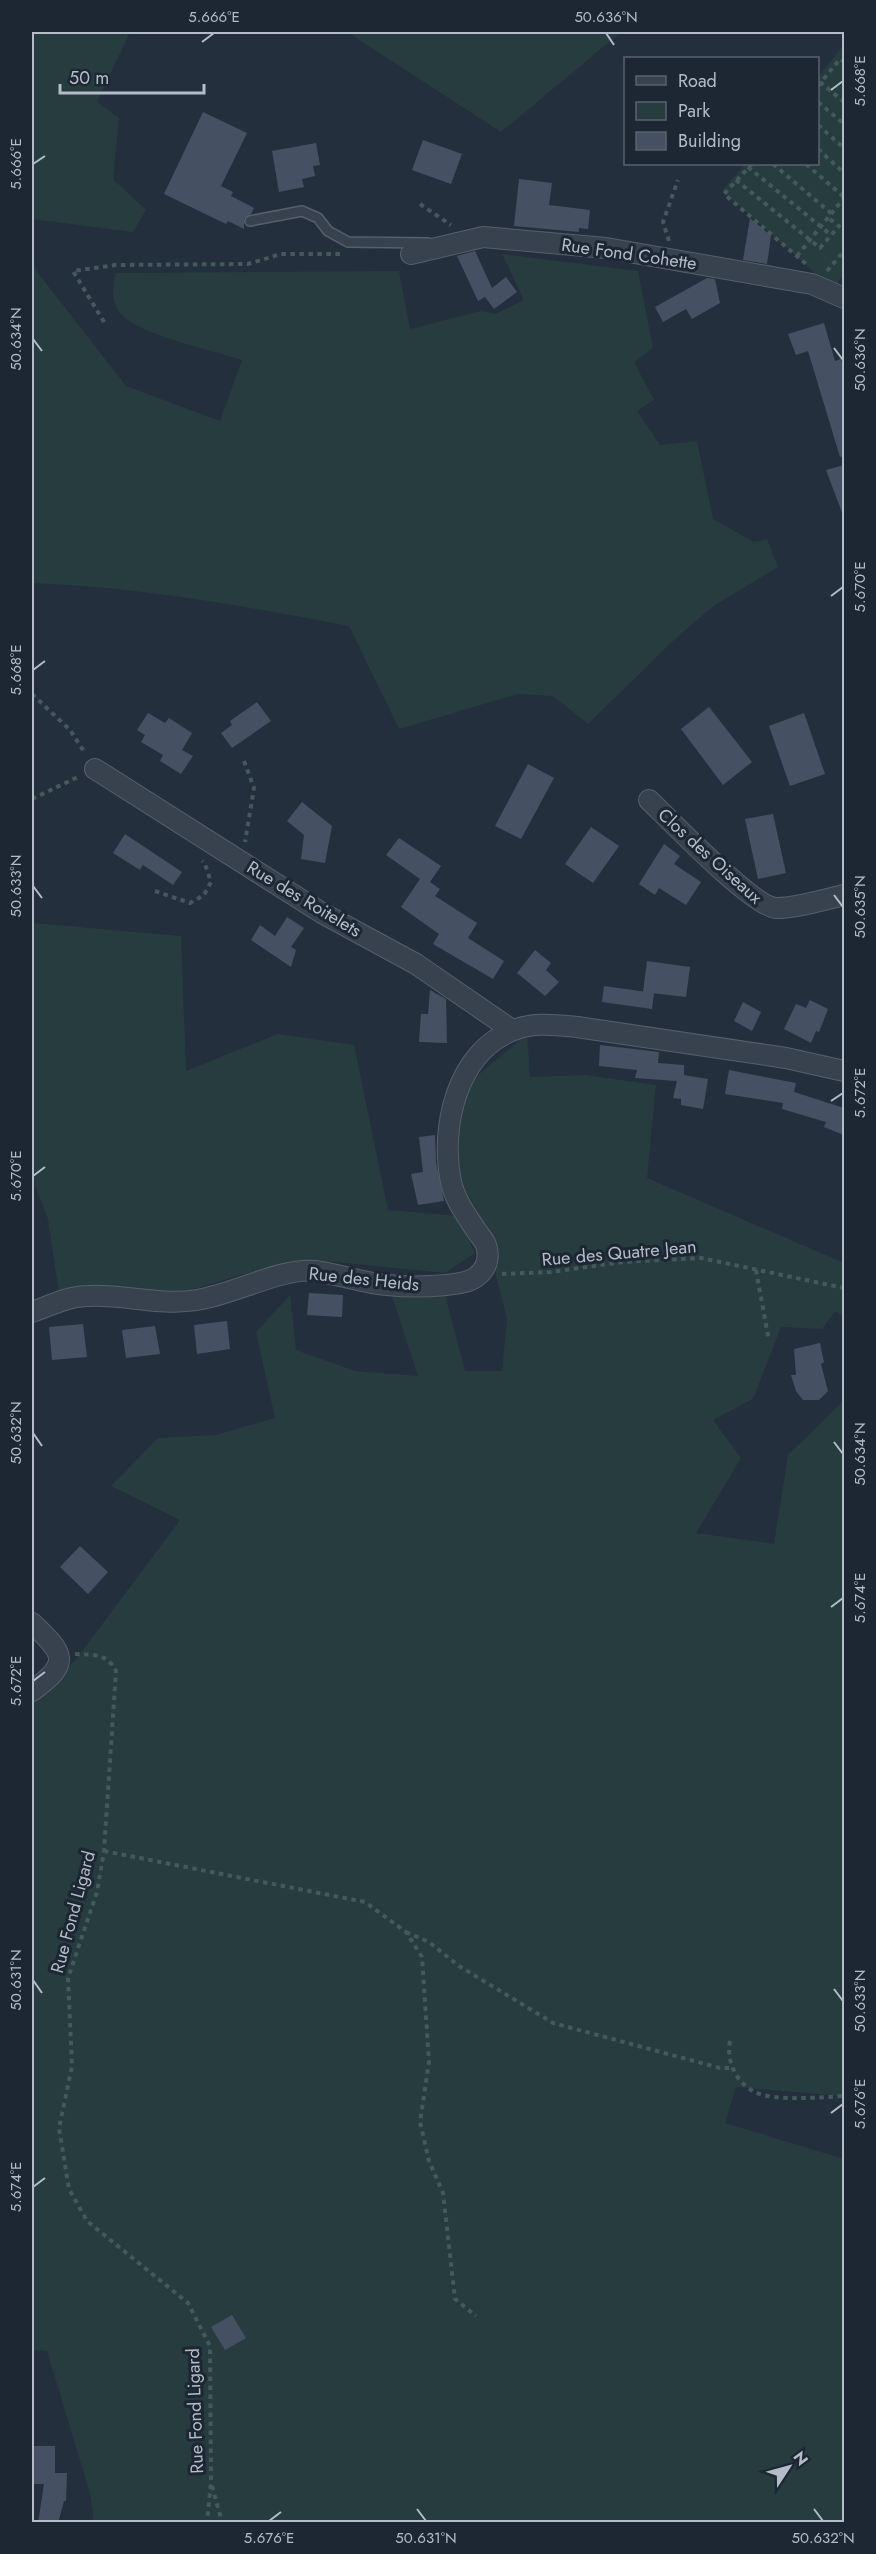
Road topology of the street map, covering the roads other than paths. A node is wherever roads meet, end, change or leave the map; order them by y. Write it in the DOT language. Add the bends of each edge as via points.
graph roads {
  1 [pos="250,221"];
  2 [pos="446,245"];
  3 [pos="411,254"];
  4 [pos="844,298"];
  5 [pos="95,769"];
  6 [pos="649,800"];
  7 [pos="844,895"];
  8 [pos="512,1030"];
  9 [pos="844,1071"];
  10 [pos="32,1312"];
  11 [pos="32,1623"];
  12 [pos="32,1691"];
  1 -- 2 [label="lane" via="302,211 318,218 328,231 348,242"];
  2 -- 3 [label="street, Rue Fond Cohette"];
  2 -- 4 [label="street, Rue Fond Cohette" via="483,237 606,248 812,284"];
  5 -- 8 [label="street, Rue des Roitelets" via="322,913 416,964"];
  6 -- 7 [label="street, Clos des Oiseaux" via="763,905 776,908"];
  8 -- 9 [label="street" via="546,1025 577,1027 786,1058"];
  8 -- 10 [label="street, Rue des Heids" via="470,1066 451,1119 451,1182 460,1206 486,1244 488,1259 484,1270 474,1279 426,1287 385,1285 313,1270 196,1300 162,1302 87,1296"];
  11 -- 12 [label="street" via="59,1653 60,1661 55,1672"];
}
